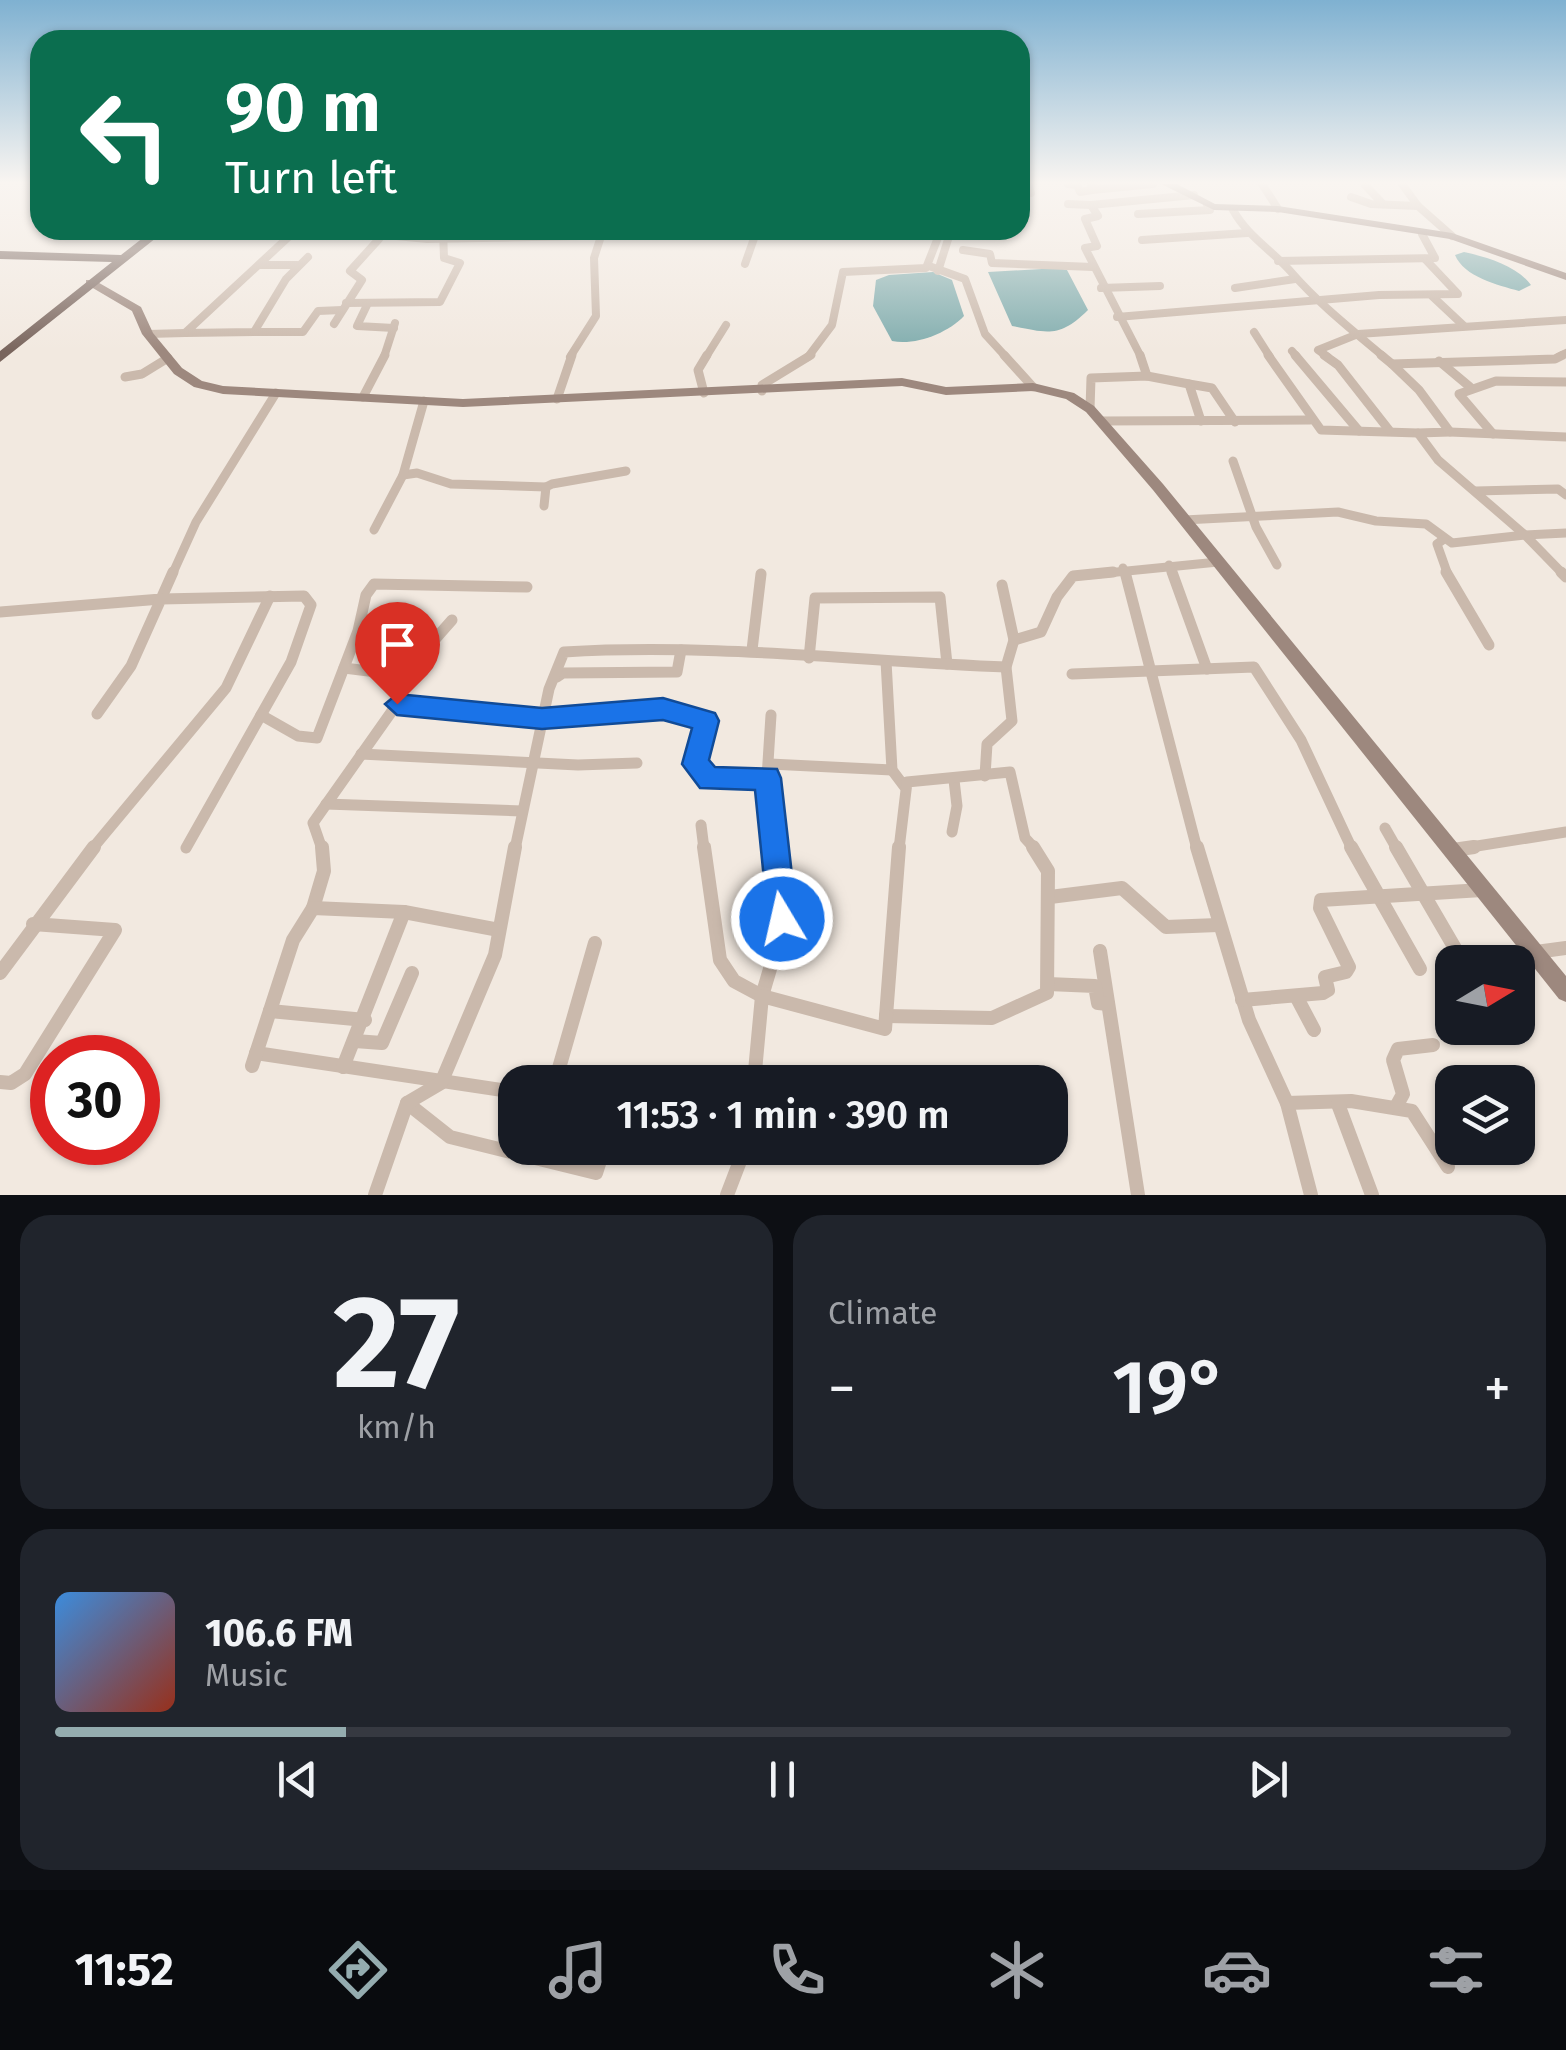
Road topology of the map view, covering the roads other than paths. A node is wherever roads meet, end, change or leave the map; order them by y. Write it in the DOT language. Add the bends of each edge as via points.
graph roads {
  1 [pos="147,240"];
  2 [pos="286,240"];
  3 [pos="378,240"];
  4 [pos="401,240"];
  5 [pos="450,240"];
  6 [pos="600,240"];
  7 [pos="753,240"];
  8 [pos="943,240"];
  9 [pos="1094,240"];
  10 [pos="1142,240"];
  11 [pos="1146,240"];
  12 [pos="1254,240"];
  13 [pos="1425,240"];
  14 [pos="1462,240"];
  15 [pos="445,242"];
  16 [pos="963,250"];
  17 [pos="0,254"];
  18 [pos="308,257"];
  19 [pos="122,259"];
  20 [pos="1425,259"];
  21 [pos="1277,261"];
  22 [pos="745,264"];
  23 [pos="260,265"];
  24 [pos="297,265"];
  25 [pos="1093,267"];
  26 [pos="934,268"];
  27 [pos="1566,277"];
  28 [pos="1294,279"];
  29 [pos="90,282"];
  30 [pos="1160,286"];
  31 [pos="1101,288"];
  32 [pos="1235,288"];
  33 [pos="1432,296"];
  34 [pos="1318,300"];
  35 [pos="367,305"];
  36 [pos="344,307"];
  37 [pos="1117,316"];
  38 [pos="1566,320"];
  39 [pos="334,324"];
  40 [pos="726,325"];
  41 [pos="1464,326"];
  42 [pos="254,332"];
  43 [pos="1254,332"];
  44 [pos="185,333"];
  45 [pos="148,334"];
  46 [pos="1358,334"];
  47 [pos="1292,351"];
  48 [pos="1566,352"];
  49 [pos="0,358"];
  50 [pos="168,358"];
  51 [pos="1439,361"];
  52 [pos="1392,364"];
  53 [pos="1148,376"];
  54 [pos="125,377"];
  55 [pos="1566,382"];
  56 [pos="1188,384"];
  57 [pos="1034,387"];
  58 [pos="1470,387"];
  59 [pos="762,391"];
  60 [pos="276,393"];
  61 [pos="704,394"];
  62 [pos="363,398"];
  63 [pos="557,399"];
  64 [pos="424,401"];
  65 [pos="1096,415"];
  66 [pos="1310,420"];
  67 [pos="1201,422"];
  68 [pos="1235,422"];
  69 [pos="1389,430"];
  70 [pos="1359,431"];
  71 [pos="1450,432"];
  72 [pos="1418,433"];
  73 [pos="1493,434"];
  74 [pos="1566,437"];
  75 [pos="1233,461"];
  76 [pos="626,471"];
  77 [pos="403,474"];
  78 [pos="546,487"];
  79 [pos="1476,491"];
  80 [pos="1566,494"];
  81 [pos="544,506"];
  82 [pos="1256,518"];
  83 [pos="1184,520"];
  84 [pos="374,530"];
  85 [pos="1566,533"];
  86 [pos="1525,535"];
  87 [pos="1444,539"];
  88 [pos="1218,562"];
  89 [pos="1277,564"];
  90 [pos="1169,565"];
  91 [pos="1123,568"];
  92 [pos="761,574"];
  93 [pos="1566,577"];
  94 [pos="1002,584"];
  95 [pos="528,587"];
  96 [pos="270,596"];
  97 [pos="161,598"];
  98 [pos="0,612"];
  99 [pos="452,620"];
  100 [pos="1014,640"];
  101 [pos="1489,645"];
  102 [pos="681,650"];
  103 [pos="752,650"];
  104 [pos="809,658"];
  105 [pos="886,662"];
  106 [pos="946,664"];
  107 [pos="344,668"];
  108 [pos="1006,668"];
  109 [pos="1207,669"];
  110 [pos="1153,672"];
  111 [pos="1072,674"];
  112 [pos="409,676"];
  113 [pos="558,677"];
  114 [pos="397,704"];
  115 [pos="97,714"];
  116 [pos="261,715"];
  117 [pos="772,715"];
  118 [pos="542,718"];
  119 [pos="361,754"];
  120 [pos="534,762"];
  121 [pos="637,762"];
  122 [pos="769,770"];
  123 [pos="892,770"];
  124 [pos="985,776"];
  125 [pos="954,780"];
  126 [pos="904,786"];
  127 [pos="326,804"];
  128 [pos="522,811"];
  129 [pos="701,825"];
  130 [pos="1385,828"];
  131 [pos="952,832"];
  132 [pos="1566,832"];
  133 [pos="186,848"];
  134 [pos="1452,850"];
  135 [pos="1484,890"];
  136 [pos="1422,894"];
  137 [pos="1050,897"];
  138 [pos="1380,899"];
  139 [pos="313,908"];
  140 [pos="404,912"];
  141 [pos="34,924"];
  142 [pos="1218,925"];
  143 [pos="499,930"];
  144 [pos="595,943"];
  145 [pos="1453,945"];
  146 [pos="1529,945"];
  147 [pos="1566,948"];
  148 [pos="1100,951"];
  149 [pos="1535,952"];
  150 [pos="1420,969"];
  151 [pos="0,973"];
  152 [pos="412,973"];
  153 [pos="1048,984"];
  154 [pos="1566,992"];
  155 [pos="762,996"];
  156 [pos="1296,996"];
  157 [pos="1242,1000"];
  158 [pos="1108,1004"];
  159 [pos="270,1011"];
  160 [pos="886,1016"];
  161 [pos="365,1020"];
  162 [pos="1314,1030"];
  163 [pos="355,1041"];
  164 [pos="1433,1045"];
  165 [pos="561,1065"];
  166 [pos="760,1065"];
  167 [pos="343,1067"];
  168 [pos="0,1082"];
  169 [pos="441,1083"];
  170 [pos="498,1090"];
  171 [pos="407,1103"];
  172 [pos="1286,1104"];
  173 [pos="1338,1104"];
  174 [pos="1398,1105"];
  175 [pos="498,1150"];
  176 [pos="555,1165"];
  177 [pos="599,1165"];
  178 [pos="738,1165"];
  179 [pos="1448,1167"];
  180 [pos="375,1195"];
  181 [pos="727,1195"];
  182 [pos="1138,1195"];
  183 [pos="1312,1195"];
  184 [pos="1372,1195"];
  1 -- 19 [label="main road"];
  2 -- 23 [label="street"];
  3 -- 36 [label="street" via="350,271 362,280"];
  4 -- 15 [label="street"];
  5 -- 15 [label="street"];
  6 -- 63 [label="street" via="596,316 569,358"];
  7 -- 22 [label="street"];
  8 -- 26 [label="street"];
  9 -- 25 [label="street" via="1097,246 1085,248"];
  10 -- 11 [label="street"];
  12 -- 21 [label="street"];
  13 -- 20 [label="street" via="1436,258"];
  14 -- 27 [label="street"];
  15 -- 35 [label="street" via="444,258 460,264 440,302"];
  16 -- 25 [label="street" via="990,254 992,263"];
  17 -- 19 [label="main road"];
  18 -- 24 [label="street"];
  19 -- 29 [label="main road"];
  20 -- 21 [label="street"];
  20 -- 33 [label="street" via="1458,294"];
  21 -- 28 [label="street"];
  23 -- 24 [label="street"];
  23 -- 44 [label="street"];
  24 -- 42 [label="street"];
  25 -- 31 [label="street"];
  26 -- 57 [label="street" via="964,279 985,334"];
  26 -- 59 [label="street" via="843,272 826,338 796,369 762,384"];
  28 -- 32 [label="street"];
  28 -- 34 [label="street"];
  29 -- 45 [label="street" via="137,309"];
  29 -- 49 [label="main road"];
  30 -- 31 [label="street"];
  31 -- 37 [label="street"];
  33 -- 34 [label="street"];
  33 -- 41 [label="street"];
  34 -- 37 [label="street"];
  34 -- 46 [label="street"];
  35 -- 36 [label="street"];
  35 -- 62 [label="street" via="357,326 395,325"];
  36 -- 39 [label="street"];
  36 -- 42 [label="street" via="318,311 303,332"];
  37 -- 53 [label="street" via="1138,342"];
  38 -- 41 [label="street"];
  40 -- 61 [label="street" via="698,370"];
  41 -- 46 [label="street"];
  42 -- 44 [label="street"];
  43 -- 66 [label="street"];
  44 -- 45 [label="street"];
  45 -- 50 [label="street"];
  46 -- 52 [label="street"];
  46 -- 69 [label="street" via="1318,350 1338,365"];
  47 -- 70 [label="street"];
  48 -- 51 [label="street" via="1555,359"];
  50 -- 54 [label="street"];
  50 -- 60 [label="street" via="198,384"];
  51 -- 52 [label="street"];
  51 -- 58 [label="street"];
  52 -- 71 [label="street"];
  53 -- 56 [label="street"];
  53 -- 65 [label="street" via="1091,378"];
  55 -- 58 [label="street"];
  56 -- 67 [label="street"];
  56 -- 68 [label="street" via="1212,388"];
  57 -- 59 [label="street" via="946,391 902,382"];
  57 -- 65 [label="street" via="1070,396"];
  58 -- 73 [label="street" via="1459,394"];
  59 -- 61 [label="street"];
  60 -- 62 [label="street"];
  60 -- 97 [label="street" via="196,522"];
  61 -- 63 [label="street"];
  62 -- 64 [label="street"];
  63 -- 64 [label="street"];
  64 -- 77 [label="street"];
  65 -- 67 [label="street"];
  65 -- 83 [label="street"];
  66 -- 68 [label="street"];
  66 -- 70 [label="street" via="1327,432"];
  67 -- 68 [label="street"];
  69 -- 70 [label="street"];
  69 -- 72 [label="street"];
  71 -- 72 [label="street"];
  71 -- 73 [label="street"];
  72 -- 79 [label="street"];
  73 -- 74 [label="street"];
  75 -- 82 [label="street"];
  76 -- 78 [label="street"];
  77 -- 78 [label="street" via="451,484"];
  77 -- 84 [label="street"];
  78 -- 81 [label="street"];
  79 -- 80 [label="street" via="1558,488"];
  79 -- 86 [label="street"];
  82 -- 83 [label="street"];
  82 -- 87 [label="street" via="1350,513 1426,524"];
  82 -- 89 [label="street"];
  83 -- 88 [label="street"];
  85 -- 86 [label="street"];
  86 -- 87 [label="street"];
  86 -- 93 [label="street"];
  87 -- 101 [label="street" via="1437,544 1442,562"];
  88 -- 90 [label="street"];
  88 -- 134 [label="street"];
  90 -- 91 [label="street"];
  90 -- 109 [label="street"];
  91 -- 100 [label="street" via="1073,576 1059,591 1040,637"];
  91 -- 110 [label="street"];
  92 -- 103 [label="street"];
  94 -- 100 [label="street"];
  95 -- 107 [label="street" via="374,584"];
  96 -- 97 [label="street"];
  96 -- 116 [label="street" via="304,596 311,604 291,662"];
  96 -- 141 [label="street" via="226,688"];
  97 -- 98 [label="street"];
  97 -- 115 [label="street" via="131,666"];
  99 -- 112 [label="street"];
  100 -- 108 [label="street"];
  102 -- 103 [label="street"];
  102 -- 113 [label="street" via="567,650"];
  102 -- 113 [label="street" via="677,672"];
  103 -- 104 [label="street"];
  104 -- 105 [label="street"];
  104 -- 106 [label="street" via="815,598 940,597"];
  105 -- 106 [label="street"];
  105 -- 123 [label="street"];
  106 -- 108 [label="street"];
  107 -- 112 [label="street"];
  107 -- 116 [label="street" via="317,738 298,736"];
  108 -- 124 [label="street" via="1012,722 988,744"];
  109 -- 110 [label="street"];
  109 -- 138 [label="street" via="1254,667 1301,740"];
  110 -- 111 [label="street"];
  110 -- 142 [label="street"];
  112 -- 114 [label="street"];
  113 -- 118 [label="street"];
  114 -- 118 [label="street"];
  114 -- 119 [label="street"];
  116 -- 133 [label="street"];
  117 -- 122 [label="street"];
  118 -- 120 [label="street"];
  118 -- 122 [label="street" via="681,712 706,721 695,764 709,780"];
  119 -- 120 [label="street"];
  119 -- 127 [label="street"];
  120 -- 121 [label="street"];
  120 -- 128 [label="street"];
  122 -- 123 [label="street"];
  122 -- 155 [label="street" via="782,924"];
  123 -- 126 [label="street"];
  124 -- 125 [label="street"];
  124 -- 137 [label="street" via="1010,772 1021,828 1043,858"];
  125 -- 126 [label="street"];
  125 -- 131 [label="street"];
  126 -- 160 [label="street"];
  127 -- 128 [label="street"];
  127 -- 139 [label="street" via="313,823 324,878"];
  128 -- 143 [label="street"];
  129 -- 155 [label="street" via="720,960 734,982"];
  130 -- 136 [label="street"];
  132 -- 134 [label="street"];
  134 -- 135 [label="street"];
  135 -- 136 [label="street"];
  135 -- 146 [label="street"];
  136 -- 138 [label="street"];
  136 -- 145 [label="street"];
  137 -- 142 [label="street" via="1122,888 1166,926"];
  137 -- 153 [label="street"];
  138 -- 150 [label="street"];
  138 -- 156 [label="street" via="1318,903 1349,967 1325,976 1323,993"];
  139 -- 140 [label="street"];
  139 -- 159 [label="street" via="293,940"];
  140 -- 143 [label="street"];
  140 -- 161 [label="street"];
  141 -- 151 [label="street"];
  141 -- 168 [label="street" via="115,930 25,1074"];
  142 -- 157 [label="street"];
  143 -- 169 [label="street" via="495,956"];
  144 -- 165 [label="street"];
  147 -- 149 [label="street"];
  148 -- 158 [label="street"];
  149 -- 154 [label="street"];
  152 -- 163 [label="street" via="382,1043"];
  153 -- 158 [label="street" via="1095,986 1098,1002"];
  153 -- 160 [label="street" via="1048,992 992,1018"];
  155 -- 160 [label="street" via="885,1029"];
  155 -- 166 [label="street"];
  156 -- 157 [label="street"];
  156 -- 162 [label="street"];
  157 -- 172 [label="street"];
  158 -- 182 [label="street"];
  159 -- 161 [label="street"];
  159 -- 167 [label="street" via="254,1059"];
  161 -- 163 [label="street"];
  163 -- 167 [label="street"];
  164 -- 174 [label="street" via="1398,1048"];
  167 -- 169 [label="street"];
  169 -- 170 [label="street"];
  169 -- 171 [label="street"];
  171 -- 175 [label="street" via="450,1137"];
  171 -- 180 [label="street"];
  172 -- 173 [label="street"];
  172 -- 183 [label="street"];
  173 -- 174 [label="street"];
  173 -- 184 [label="street"];
  174 -- 179 [label="street" via="1412,1111"];
  176 -- 177 [label="street" via="596,1174"];
  178 -- 181 [label="street"];
}
